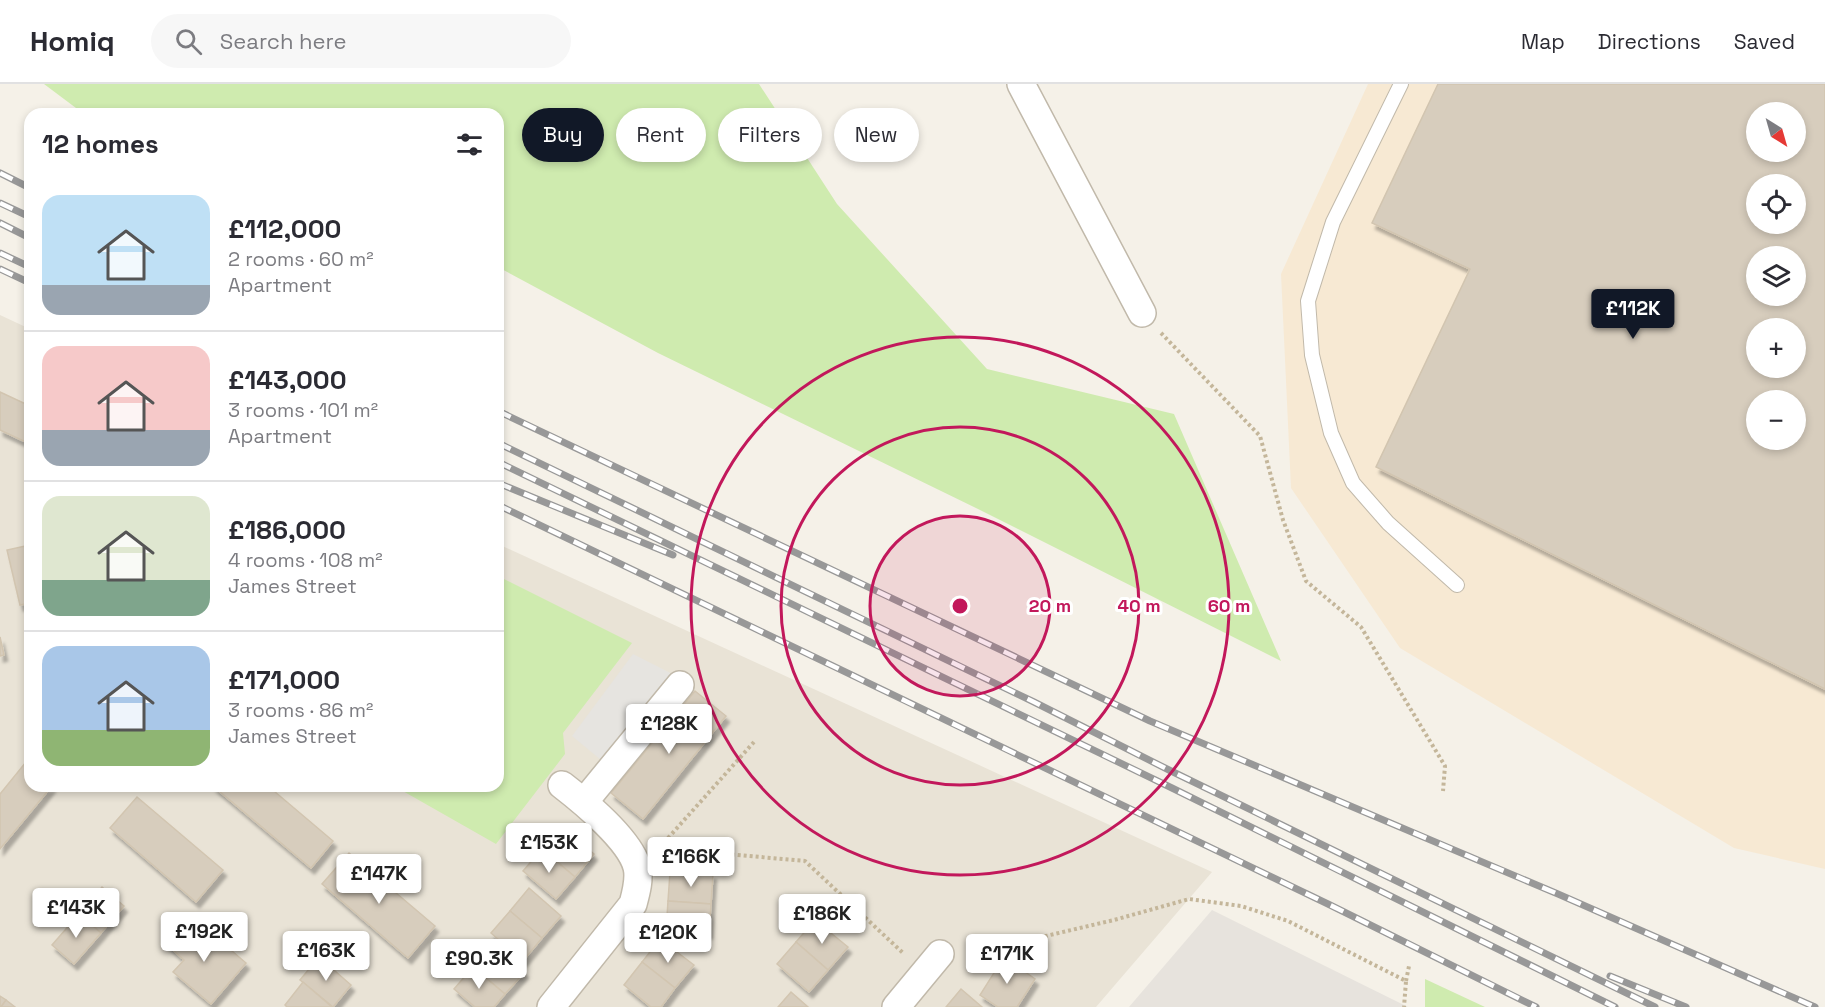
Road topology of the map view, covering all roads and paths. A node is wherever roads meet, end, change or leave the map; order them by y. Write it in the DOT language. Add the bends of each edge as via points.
graph roads {
  1 [pos="1021,84"];
  2 [pos="1401,84"];
  3 [pos="1142,313"];
  4 [pos="1458,585"];
  5 [pos="680,686"];
  6 [pos="754,742"];
  7 [pos="561,785"];
  8 [pos="1443,791"];
  9 [pos="584,802"];
  10 [pos="659,848"];
  11 [pos="638,869"];
  12 [pos="932,964"];
  13 [pos="1409,966"];
  14 [pos="1406,981"];
  15 [pos="551,1007"];
  16 [pos="896,1007"];
  17 [pos="1404,1007"];
  1 -- 3 [label="street"];
  2 -- 4 [label="lane" via="1330,233 1308,301 1312,356 1331,433 1353,483 1388,523"];
  3 -- 8 [label="path" via="1260,436 1283,520 1306,581 1361,627 1445,766"];
  5 -- 9 [label="street"];
  6 -- 10 [label="path"];
  7 -- 9 [label="street"];
  9 -- 11 [label="street" via="631,851"];
  10 -- 11 [label="path"];
  10 -- 12 [label="path" via="806,861"];
  11 -- 15 [label="street" via="633,904"];
  12 -- 14 [label="path" via="1189,899 1241,906 1288,921"];
  12 -- 16 [label="street"];
  13 -- 14 [label="path"];
  14 -- 17 [label="path"];
}
